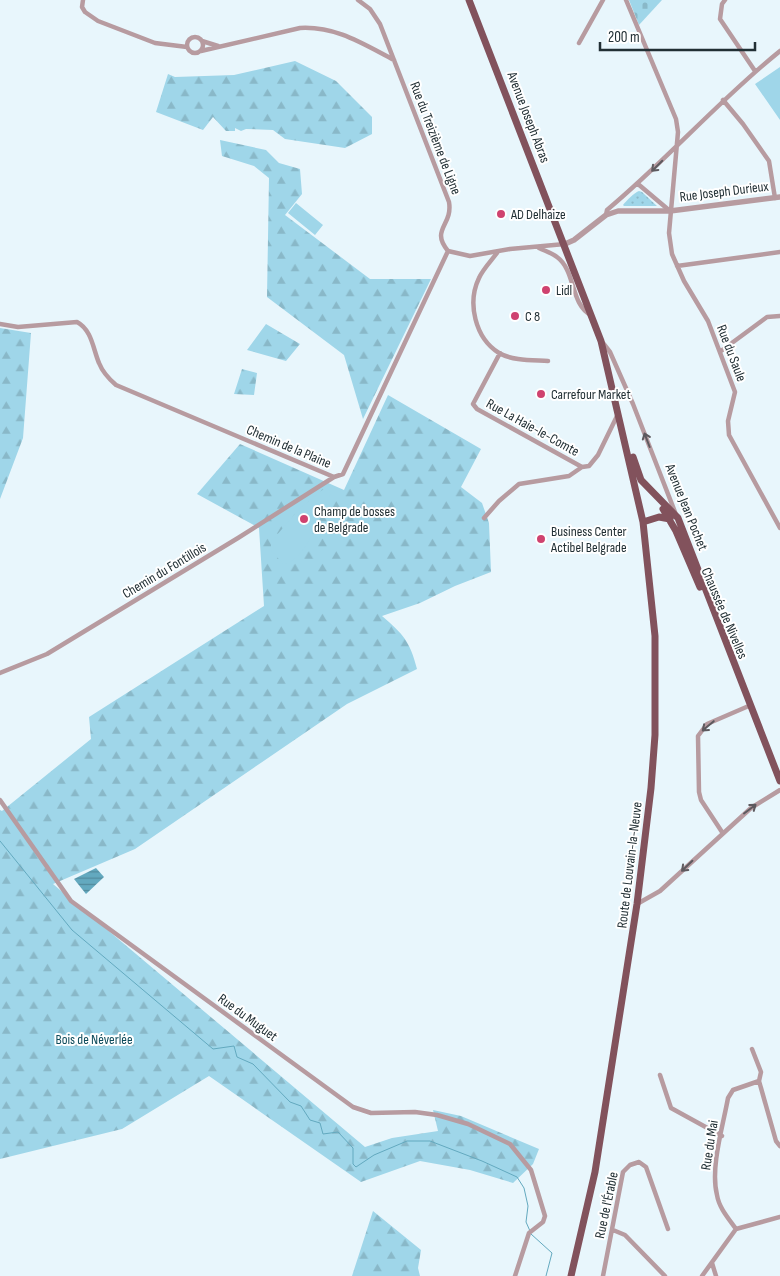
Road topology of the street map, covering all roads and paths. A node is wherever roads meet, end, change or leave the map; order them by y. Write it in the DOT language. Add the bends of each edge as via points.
graph roads {
  1 [pos="83,0"];
  2 [pos="358,0"];
  3 [pos="469,0"];
  4 [pos="603,0"];
  5 [pos="626,0"];
  6 [pos="725,0"];
  7 [pos="201,40"];
  8 [pos="579,43"];
  9 [pos="188,47"];
  10 [pos="219,47"];
  11 [pos="201,51"];
  12 [pos="780,51"];
  13 [pos="394,60"];
  14 [pos="754,71"];
  15 [pos="722,100"];
  16 [pos="676,147"];
  17 [pos="638,184"];
  18 [pos="777,197"];
  19 [pos="670,211"];
  20 [pos="606,215"];
  21 [pos="565,244"];
  22 [pos="538,247"];
  23 [pos="448,251"];
  24 [pos="780,252"];
  25 [pos="497,253"];
  26 [pos="677,266"];
  27 [pos="592,316"];
  28 [pos="780,316"];
  29 [pos="0,324"];
  30 [pos="601,340"];
  31 [pos="721,351"];
  32 [pos="500,353"];
  33 [pos="548,361"];
  34 [pos="619,412"];
  35 [pos="629,453"];
  36 [pos="582,467"];
  37 [pos="334,477"];
  38 [pos="635,480"];
  39 [pos="484,518"];
  40 [pos="674,519"];
  41 [pos="643,522"];
  42 [pos="780,528"];
  43 [pos="0,673"];
  44 [pos="751,705"];
  45 [pos="780,781"];
  46 [pos="780,790"];
  47 [pos="0,800"];
  48 [pos="722,832"];
  49 [pos="637,904"];
  50 [pos="752,1049"];
  51 [pos="660,1075"];
  52 [pos="759,1080"];
  53 [pos="722,1136"];
  54 [pos="780,1146"];
  55 [pos="780,1217"];
  56 [pos="668,1228"];
  57 [pos="736,1229"];
  58 [pos="613,1230"];
  59 [pos="712,1263"];
  60 [pos="515,1276"];
  61 [pos="571,1276"];
  62 [pos="603,1276"];
  63 [pos="665,1276"];
  64 [pos="702,1276"];
  65 [pos="716,1276"];
  1 -- 9 [label="street" via="85,12 98,21 155,43"];
  2 -- 13 [label="street, Rue du Treizième de Ligne" via="375,16"];
  3 -- 21 [label="main road, Avenue Joseph Abras"];
  4 -- 8 [label="street"];
  5 -- 16 [label="street, Rue du Saule" via="673,107 678,132"];
  6 -- 14 [label="street" via="720,19"];
  7 -- 9 [label="street" via="192,38"];
  7 -- 10 [label="street"];
  7 -- 11 [label="street"];
  9 -- 11 [label="street" via="194,53"];
  10 -- 11 [label="street"];
  10 -- 13 [label="street" via="312,27 340,32"];
  12 -- 14 [label="street"];
  13 -- 23 [label="street, Rue du Treizième de Ligne" via="449,202 449,216 440,236 440,242"];
  14 -- 15 [label="street"];
  15 -- 16 [label="street"];
  15 -- 18 [label="street" via="768,161"];
  16 -- 17 [label="street, one-way"];
  16 -- 19 [label="street, Rue du Saule"];
  17 -- 19 [label="street"];
  17 -- 20 [label="street" via="607,210"];
  18 -- 19 [label="street, Rue Joseph Durieux"];
  19 -- 20 [label="street, Rue Joseph Durieux" via="618,211"];
  19 -- 26 [label="street, Rue du Saule" via="669,233"];
  20 -- 21 [label="street"];
  21 -- 22 [label="street"];
  21 -- 27 [label="main road, Avenue Jean Pochet"];
  22 -- 25 [label="street"];
  22 -- 27 [label="street" via="561,261 583,311"];
  23 -- 25 [label="street" via="470,256"];
  23 -- 37 [label="street, Chemin de la Plaine" via="343,474"];
  24 -- 26 [label="street"];
  25 -- 32 [label="street" via="479,277 473,298 477,326"];
  26 -- 31 [label="street, Rue du Saule"];
  27 -- 30 [label="main road, Avenue Jean Pochet"];
  28 -- 31 [label="street" via="767,317"];
  29 -- 37 [label="street, Chemin de la Plaine" via="18,327 77,322 88,332 105,375 116,385"];
  30 -- 34 [label="main road"];
  40 -- 30 [label="street, Avenue Jean Pochet, one-way" via="633,404 610,352"];
  31 -- 42 [label="street, Rue du Saule" via="735,392 728,421 729,435"];
  32 -- 33 [label="street" via="514,358"];
  32 -- 36 [label="street, Rue La Haie-le-Comte" via="472,404"];
  34 -- 35 [label="main road"];
  34 -- 36 [label="street" via="598,455 589,466"];
  35 -- 38 [label="main road, Route de Louvain-la-Neuve"];
  35 -- 40 [label="main road" via="635,459 641,480"];
  36 -- 39 [label="street" via="569,476 519,484"];
  37 -- 43 [label="street, Chemin du Fontillois" via="47,654"];
  38 -- 40 [label="main road"];
  38 -- 41 [label="main road, Route de Louvain-la-Neuve"];
  40 -- 41 [label="main road" via="659,517"];
  40 -- 44 [label="main road, Avenue Jean Pochet"];
  40 -- 44 [label="main road, Chaussée de Nivelles" via="676,531"];
  41 -- 49 [label="main road, Route de Louvain-la-Neuve" via="655,636 655,735"];
  44 -- 45 [label="main road, Avenue Jean Pochet"];
  44 -- 48 [label="street, one-way" via="707,724 698,736 699,792"];
  48 -- 46 [label="street, one-way"];
  47 -- 60 [label="street, Rue du Muguet" via="71,901 353,1107 371,1113 415,1112 468,1124 510,1144 531,1170 545,1216 543,1222 530,1232"];
  48 -- 49 [label="street, one-way" via="660,891"];
  49 -- 61 [label="main road, Route de Louvain-la-Neuve" via="595,1172"];
  50 -- 52 [label="street" via="761,1072"];
  51 -- 53 [label="street" via="672,1108"];
  52 -- 53 [label="street, Rue du Mai" via="733,1090 728,1098"];
  52 -- 54 [label="street"];
  53 -- 57 [label="street, Rue du Mai" via="714,1177 717,1196"];
  55 -- 57 [label="street"];
  56 -- 58 [label="street, Rue de l'Érable" via="646,1167 640,1162 630,1164 623,1172"];
  57 -- 59 [label="street"];
  58 -- 62 [label="street, Rue de l'Érable"];
  58 -- 63 [label="street" via="625,1235"];
  59 -- 64 [label="street"];
  59 -- 65 [label="street"];
}
